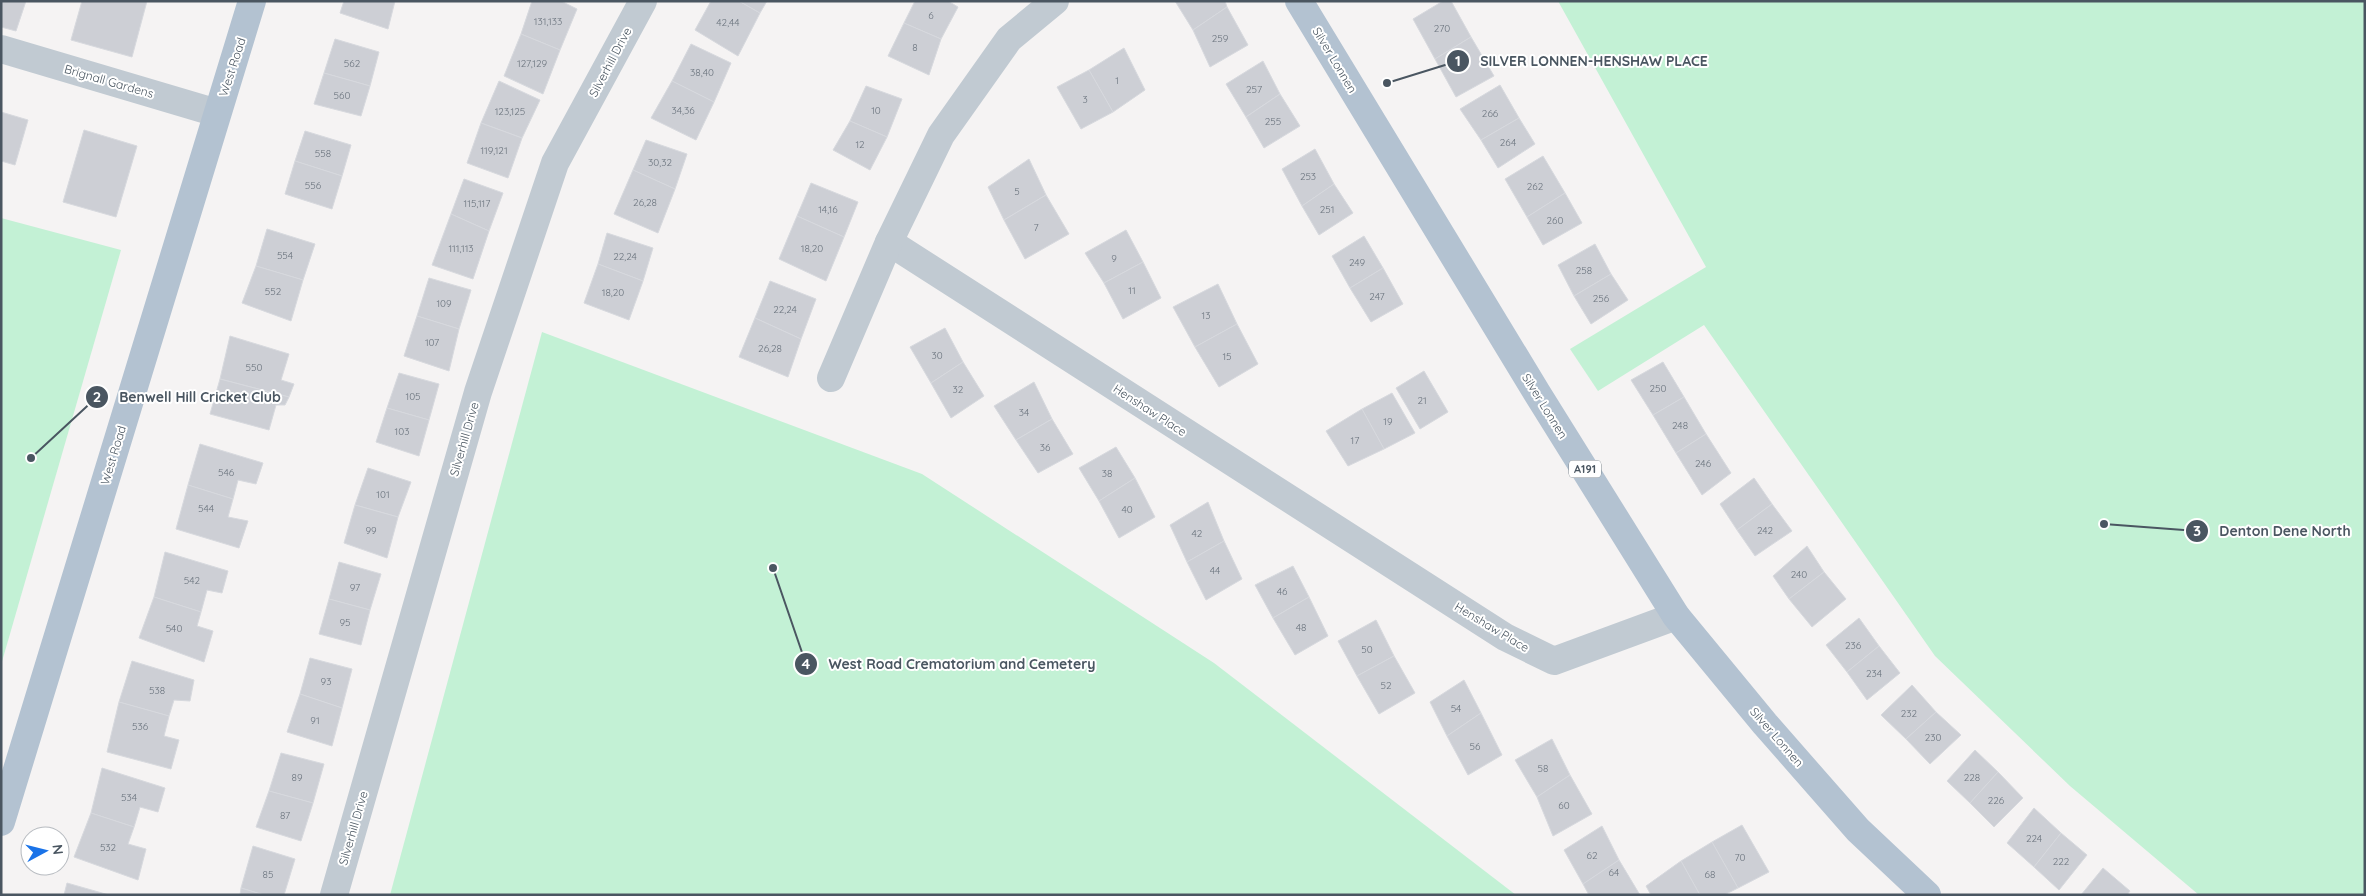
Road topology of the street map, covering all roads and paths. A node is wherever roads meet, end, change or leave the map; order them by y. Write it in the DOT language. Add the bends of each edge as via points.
graph roads {
  1 [pos="252,1"];
  2 [pos="643,1"];
  3 [pos="1054,1"];
  4 [pos="1299,1"];
  5 [pos="1,49"];
  6 [pos="217,113"];
  7 [pos="889,242"];
  8 [pos="831,378"];
  9 [pos="1676,616"];
  10 [pos="1,822"];
  11 [pos="334,895"];
  12 [pos="1927,895"];
  1 -- 6 [label="main road, West Road"];
  2 -- 11 [label="street, Silverhill Drive" via="555,163 478,392"];
  3 -- 7 [label="street" via="1009,39 941,135"];
  4 -- 9 [label="main road, Silver Lonnen / A191"];
  5 -- 6 [label="street, Brignall Gardens"];
  6 -- 10 [label="main road, West Road"];
  7 -- 8 [label="street"];
  7 -- 9 [label="street, Henshaw Place" via="1505,637 1554,662"];
  9 -- 12 [label="main road, Silver Lonnen / A191" via="1858,830"];
}
